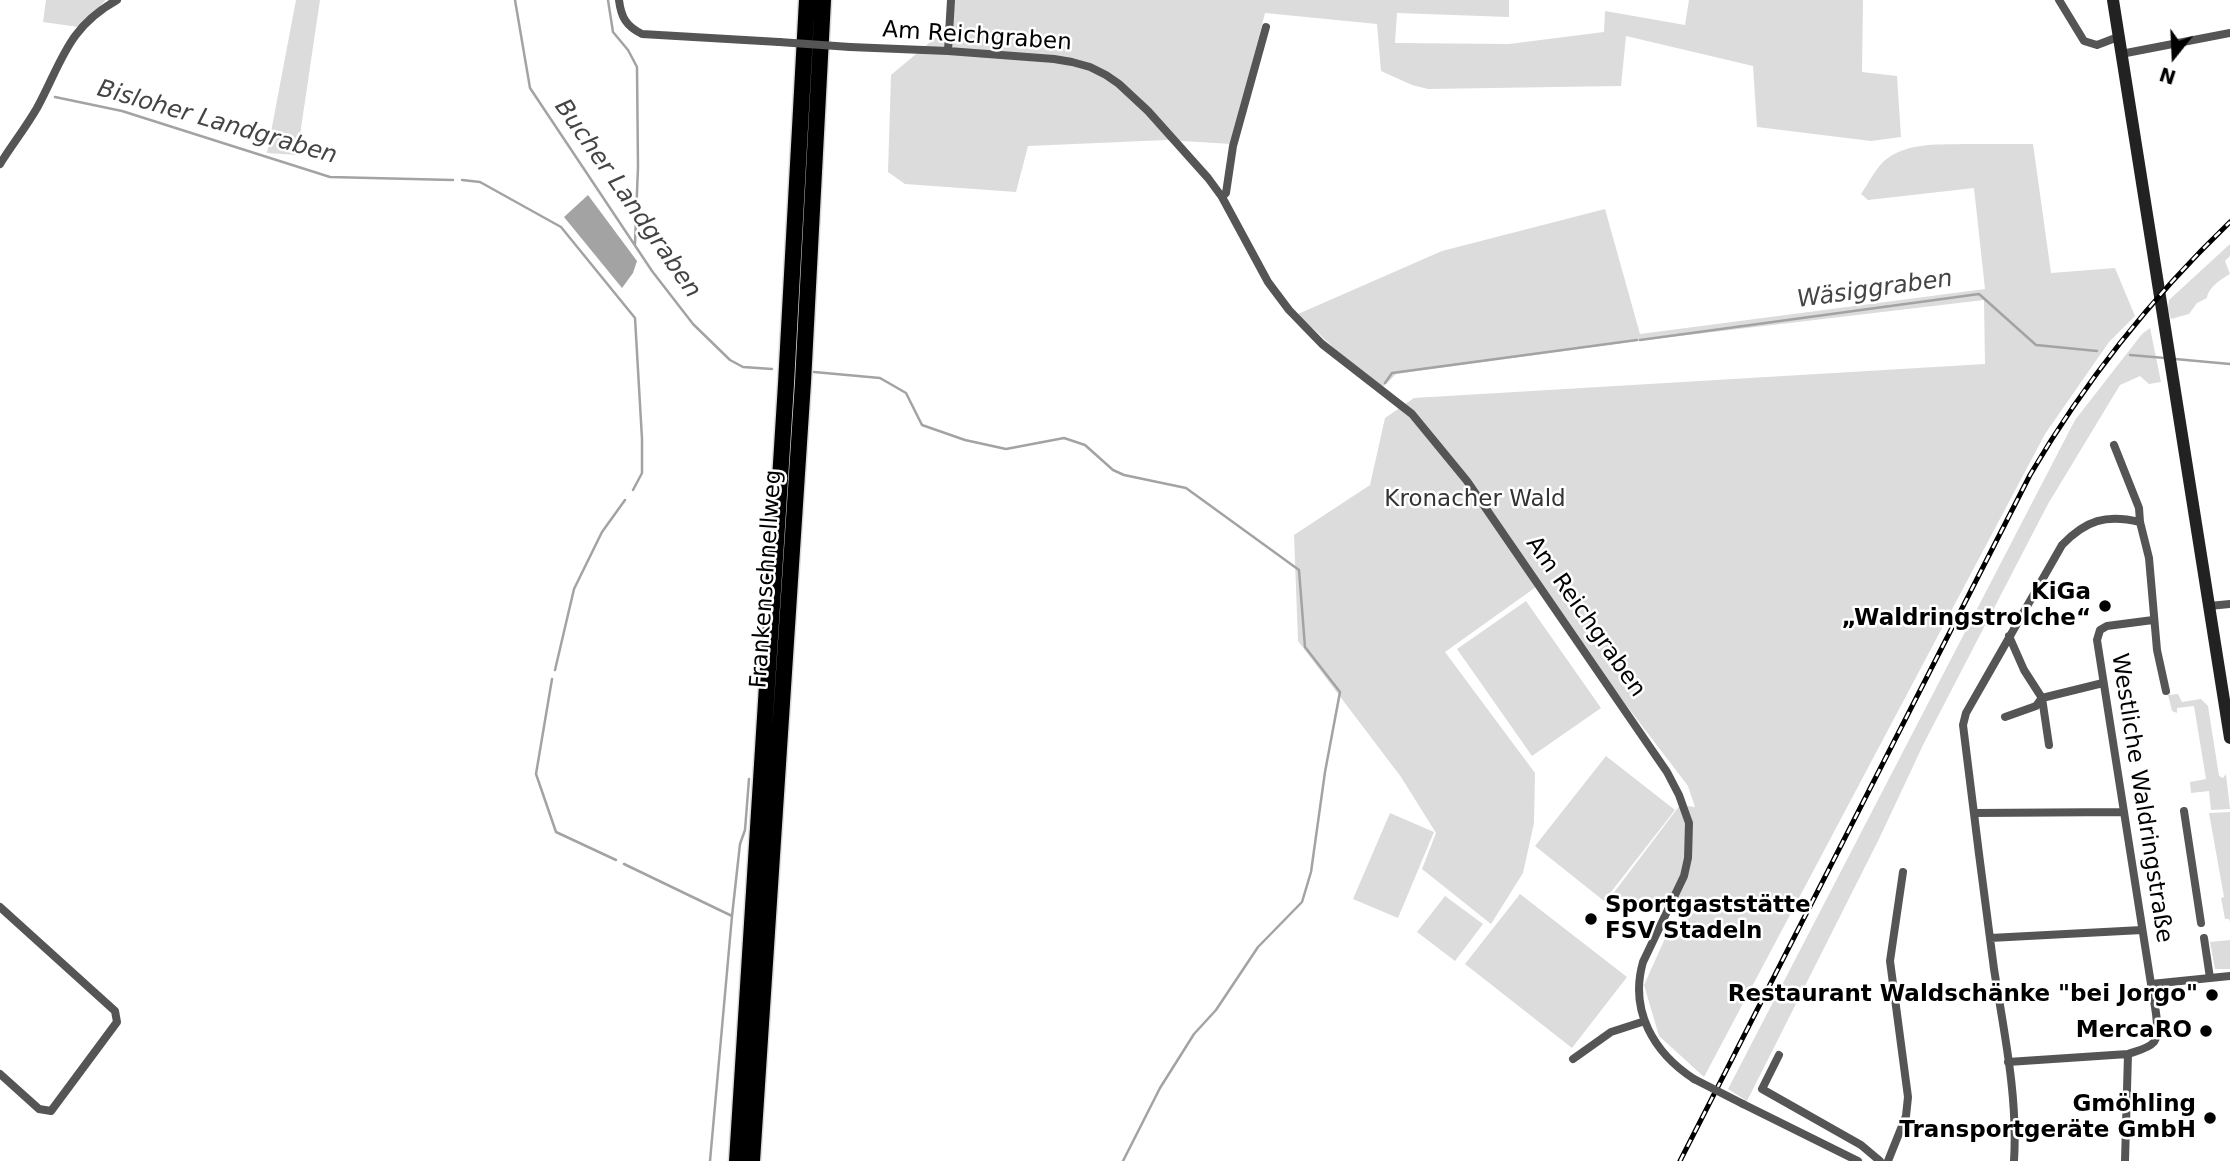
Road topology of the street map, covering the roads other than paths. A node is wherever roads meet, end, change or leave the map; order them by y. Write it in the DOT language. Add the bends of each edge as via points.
graph roads {
  1 [pos="117,0"];
  2 [pos="619,0"];
  3 [pos="807,0"];
  4 [pos="823,0"];
  5 [pos="951,0"];
  6 [pos="2059,0"];
  7 [pos="2113,0"];
  8 [pos="1266,27"];
  9 [pos="2230,33"];
  10 [pos="2118,37"];
  11 [pos="948,51"];
  12 [pos="2121,54"];
  13 [pos="0,164"];
  14 [pos="1223,197"];
  15 [pos="2114,444"];
  16 [pos="2140,522"];
  17 [pos="2230,604"];
  18 [pos="2209,606"];
  19 [pos="2153,620"];
  20 [pos="2009,636"];
  21 [pos="2103,683"];
  22 [pos="2166,691"];
  23 [pos="2042,698"];
  24 [pos="2005,717"];
  25 [pos="2230,738"];
  26 [pos="2049,745"];
  27 [pos="2185,811"];
  28 [pos="2124,812"];
  29 [pos="1974,813"];
  30 [pos="1903,872"];
  31 [pos="0,907"];
  32 [pos="2202,923"];
  33 [pos="2142,930"];
  34 [pos="1990,938"];
  35 [pos="2204,938"];
  36 [pos="2230,976"];
  37 [pos="2210,978"];
  38 [pos="2151,984"];
  39 [pos="1645,1021"];
  40 [pos="2127,1054"];
  41 [pos="1779,1055"];
  42 [pos="1573,1059"];
  43 [pos="2008,1062"];
  44 [pos="0,1074"];
  45 [pos="737,1161"];
  46 [pos="752,1161"];
  47 [pos="1858,1161"];
  48 [pos="1880,1161"];
  49 [pos="1888,1161"];
  50 [pos="2014,1161"];
  51 [pos="2125,1161"];
  1 -- 13 [label="street" via="84,23 70,42 36,109"];
  2 -- 11 [label="street, Am Reichgraben, bridge" via="622,18 642,34"];
  3 -- 45 [label="highway, Frankenschnellweg"];
  4 -- 46 [label="highway, Frankenschnellweg"];
  5 -- 11 [label="street"];
  6 -- 10 [label="street" via="2084,41 2097,45"];
  7 -- 10 [label="main road"];
  8 -- 14 [label="street"];
  9 -- 12 [label="street"];
  10 -- 12 [label="main road"];
  11 -- 14 [label="street, Am Reichgraben" via="1072,62 1106,75 1148,111"];
  12 -- 18 [label="main road"];
  14 -- 39 [label="street, Am Reichgraben" via="1268,282 1289,310 1322,344 1412,414 1466,481 1679,795 1689,823 1688,858 1640,973"];
  15 -- 16 [label="street, Westliche Waldringstraße"];
  16 -- 19 [label="street, Westliche Waldringstraße" via="2149,558"];
  16 -- 20 [label="street" via="2119,517 2076,530 2062,545"];
  17 -- 18 [label="street"];
  18 -- 25 [label="main road"];
  19 -- 21 [label="street, Westliche Waldringstraße" via="2100,630 2097,640"];
  19 -- 22 [label="street, Westliche Waldringstraße"];
  20 -- 23 [label="street"];
  20 -- 29 [label="street" via="1963,725"];
  21 -- 23 [label="street"];
  21 -- 28 [label="street, Westliche Waldringstraße"];
  23 -- 24 [label="street" via="2036,706"];
  23 -- 26 [label="street"];
  27 -- 32 [label="street"];
  28 -- 29 [label="street"];
  28 -- 33 [label="street, Westliche Waldringstraße"];
  29 -- 34 [label="street"];
  30 -- 49 [label="street" via="1890,961 1908,1097 1906,1116"];
  31 -- 44 [label="street" via="116,1011 117,1022 51,1111 39,1109"];
  33 -- 34 [label="street"];
  33 -- 38 [label="street, Westliche Waldringstraße"];
  34 -- 43 [label="street"];
  35 -- 37 [label="street"];
  36 -- 37 [label="street"];
  37 -- 38 [label="street"];
  38 -- 40 [label="street, Westliche Waldringstraße" via="2158,1034 2153,1044"];
  39 -- 42 [label="street" via="1611,1032"];
  39 -- 47 [label="street, bridge" via="1662,1053 1694,1079"];
  40 -- 43 [label="street"];
  40 -- 51 [label="street"];
  41 -- 48 [label="street" via="1762,1089"];
  43 -- 50 [label="street"];
}
